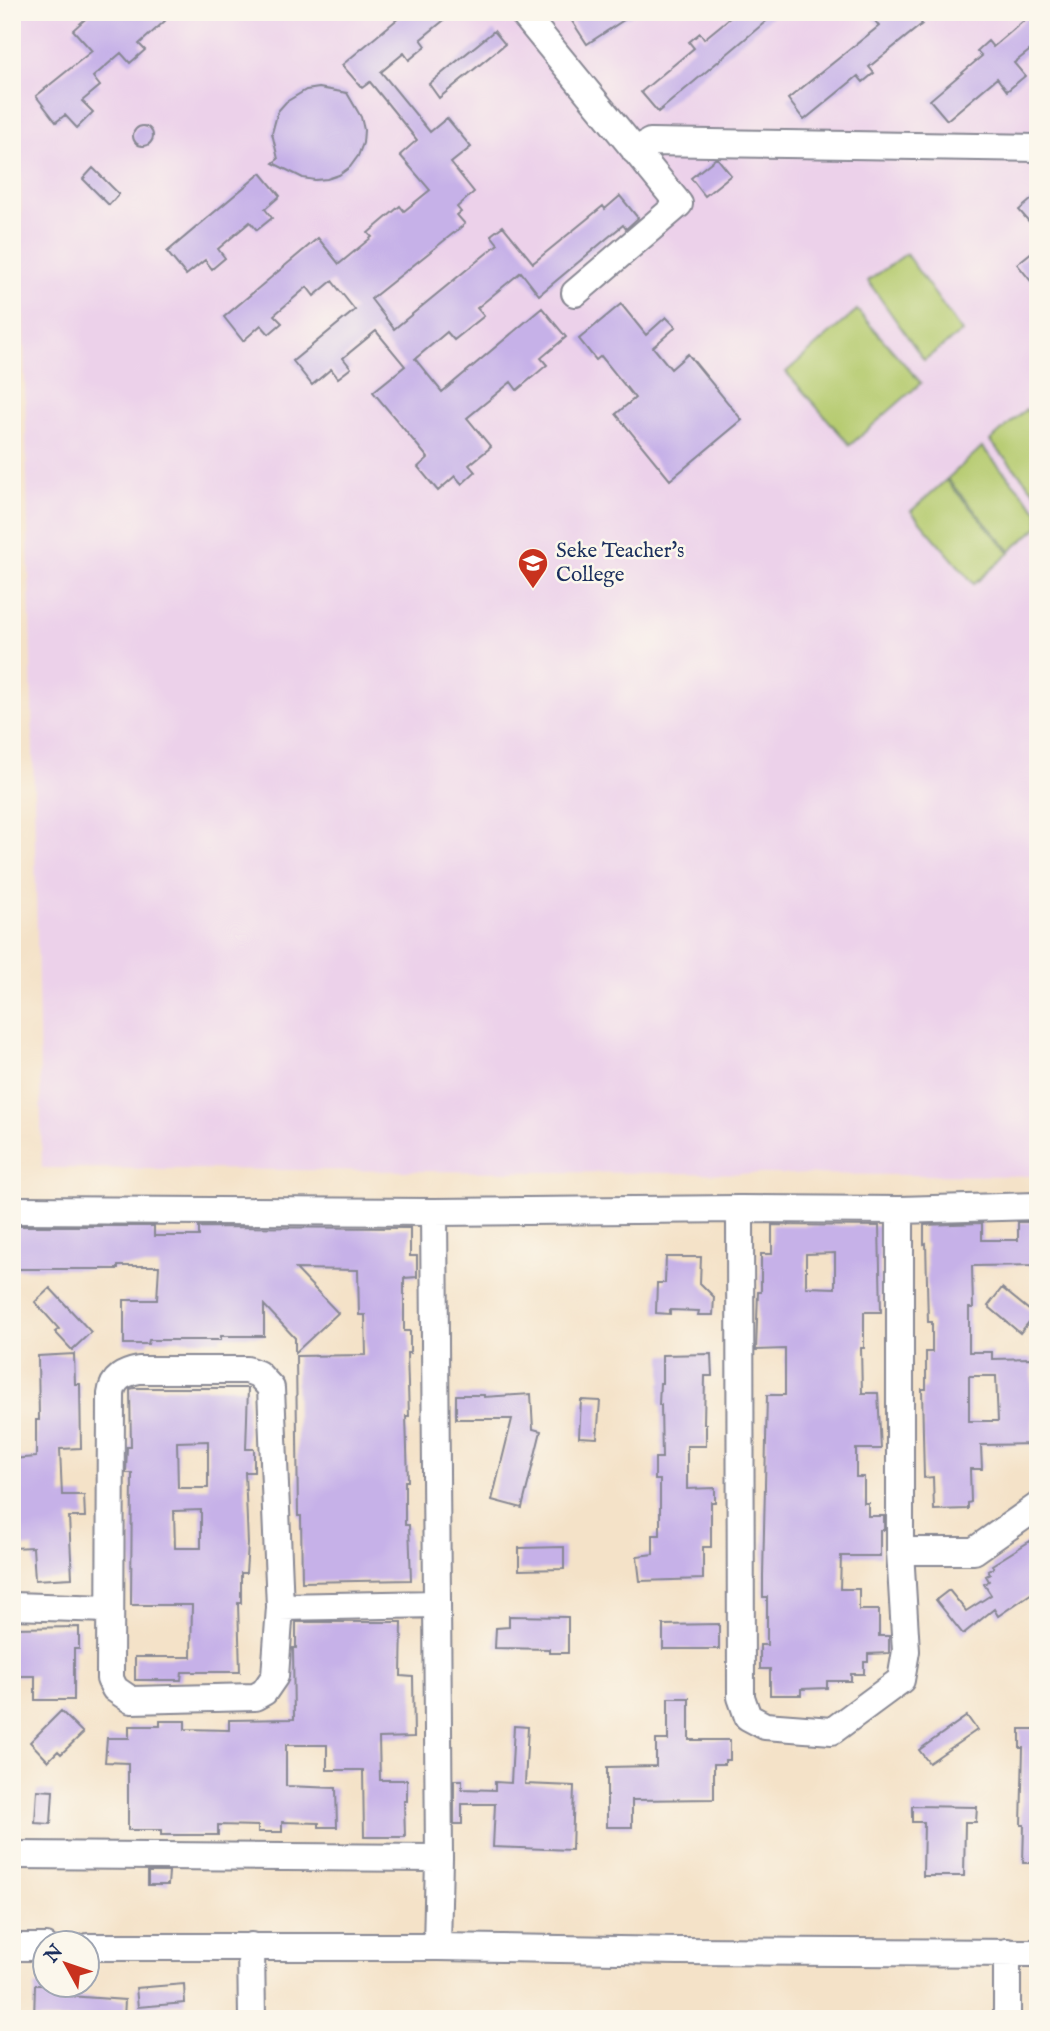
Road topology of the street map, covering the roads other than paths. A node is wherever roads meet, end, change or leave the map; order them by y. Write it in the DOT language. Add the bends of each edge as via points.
graph roads {
  1 [pos="522,12"];
  2 [pos="1038,148"];
  3 [pos="635,151"];
  4 [pos="575,293"];
  5 [pos="1038,1206"];
  6 [pos="740,1209"];
  7 [pos="12,1210"];
  8 [pos="900,1210"];
  9 [pos="434,1212"];
  10 [pos="1038,1506"];
  11 [pos="900,1551"];
  12 [pos="436,1604"];
  13 [pos="12,1606"];
  14 [pos="280,1607"];
  15 [pos="109,1609"];
  16 [pos="12,1856"];
  17 [pos="439,1858"];
  18 [pos="251,1946"];
  19 [pos="12,1947"];
  20 [pos="32,1947"];
  21 [pos="102,1947"];
  22 [pos="437,1947"];
  23 [pos="1007,1952"];
  24 [pos="1038,1953"];
  25 [pos="252,2019"];
  26 [pos="1007,2019"];
  1 -- 3 [label="street"];
  2 -- 3 [label="street" via="650,142"];
  3 -- 4 [label="street" via="679,204"];
  5 -- 8 [label="street"];
  6 -- 8 [label="street"];
  6 -- 9 [label="street"];
  6 -- 11 [label="street" via="741,1697 748,1717 765,1726 832,1731 901,1679 906,1651"];
  7 -- 9 [label="street"];
  8 -- 11 [label="street"];
  9 -- 12 [label="street"];
  10 -- 11 [label="street" via="974,1551"];
  12 -- 14 [label="street"];
  12 -- 17 [label="street"];
  13 -- 15 [label="street"];
  14 -- 15 [label="street" via="275,1676 264,1692 255,1697 131,1700 115,1689 110,1679"];
  14 -- 15 [label="street" via="271,1388 247,1370 139,1370 116,1380 111,1394"];
  16 -- 17 [label="street"];
  17 -- 22 [label="street"];
  18 -- 21 [label="street"];
  18 -- 22 [label="street"];
  18 -- 25 [label="street"];
  19 -- 20 [label="street"];
  22 -- 23 [label="street"];
  23 -- 24 [label="street"];
  23 -- 26 [label="street"];
}
